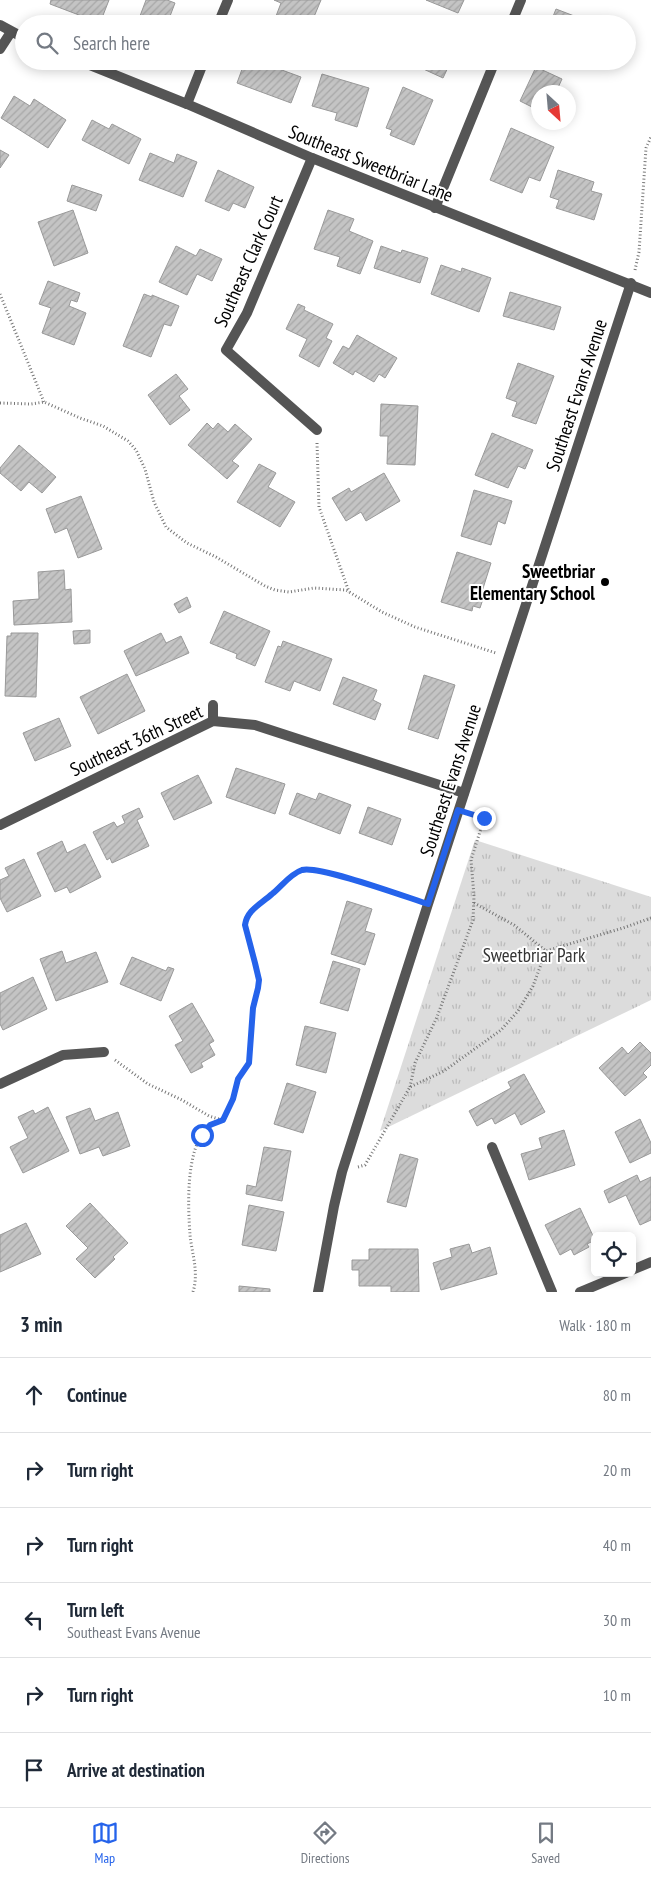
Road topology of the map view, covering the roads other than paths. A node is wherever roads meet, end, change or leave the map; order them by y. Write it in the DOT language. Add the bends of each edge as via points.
graph roads {
  1 [pos="228,0"];
  2 [pos="521,0"];
  3 [pos="222,15"];
  4 [pos="515,15"];
  5 [pos="0,25"];
  6 [pos="11,32"];
  7 [pos="15,34"];
  8 [pos="0,49"];
  9 [pos="102,70"];
  10 [pos="200,70"];
  11 [pos="491,70"];
  12 [pos="187,104"];
  13 [pos="312,158"];
  14 [pos="434,208"];
  15 [pos="630,284"];
  16 [pos="651,292"];
  17 [pos="316,430"];
  18 [pos="213,705"];
  19 [pos="212,721"];
  20 [pos="464,792"];
  21 [pos="0,824"];
  22 [pos="104,1052"];
  23 [pos="0,1084"];
  24 [pos="492,1147"];
  25 [pos="651,1262"];
  26 [pos="636,1268"];
  27 [pos="616,1277"];
  28 [pos="318,1292"];
  29 [pos="552,1292"];
  30 [pos="580,1292"];
  1 -- 3 [label="street"];
  2 -- 4 [label="street"];
  5 -- 6 [label="street"];
  6 -- 7 [label="street"];
  6 -- 8 [label="street"];
  9 -- 12 [label="street, Southeast Sweetbriar Lane"];
  10 -- 12 [label="street"];
  11 -- 14 [label="street"];
  12 -- 13 [label="street, Southeast Sweetbriar Lane"];
  13 -- 14 [label="street, Southeast Sweetbriar Lane"];
  13 -- 17 [label="street, Southeast Clark Court" via="247,313 226,350"];
  14 -- 15 [label="street, Southeast Sweetbriar Lane"];
  15 -- 16 [label="street, Southeast Sweetbriar Lane"];
  15 -- 20 [label="street, Southeast Evans Avenue"];
  18 -- 19 [label="street"];
  19 -- 20 [label="street, Southeast 36th Street" via="256,725"];
  19 -- 21 [label="street, Southeast 36th Street"];
  20 -- 28 [label="street, Southeast Evans Avenue" via="342,1172"];
  22 -- 23 [label="street" via="63,1055"];
  24 -- 29 [label="street"];
  25 -- 26 [label="street"];
  27 -- 30 [label="street"];
}
